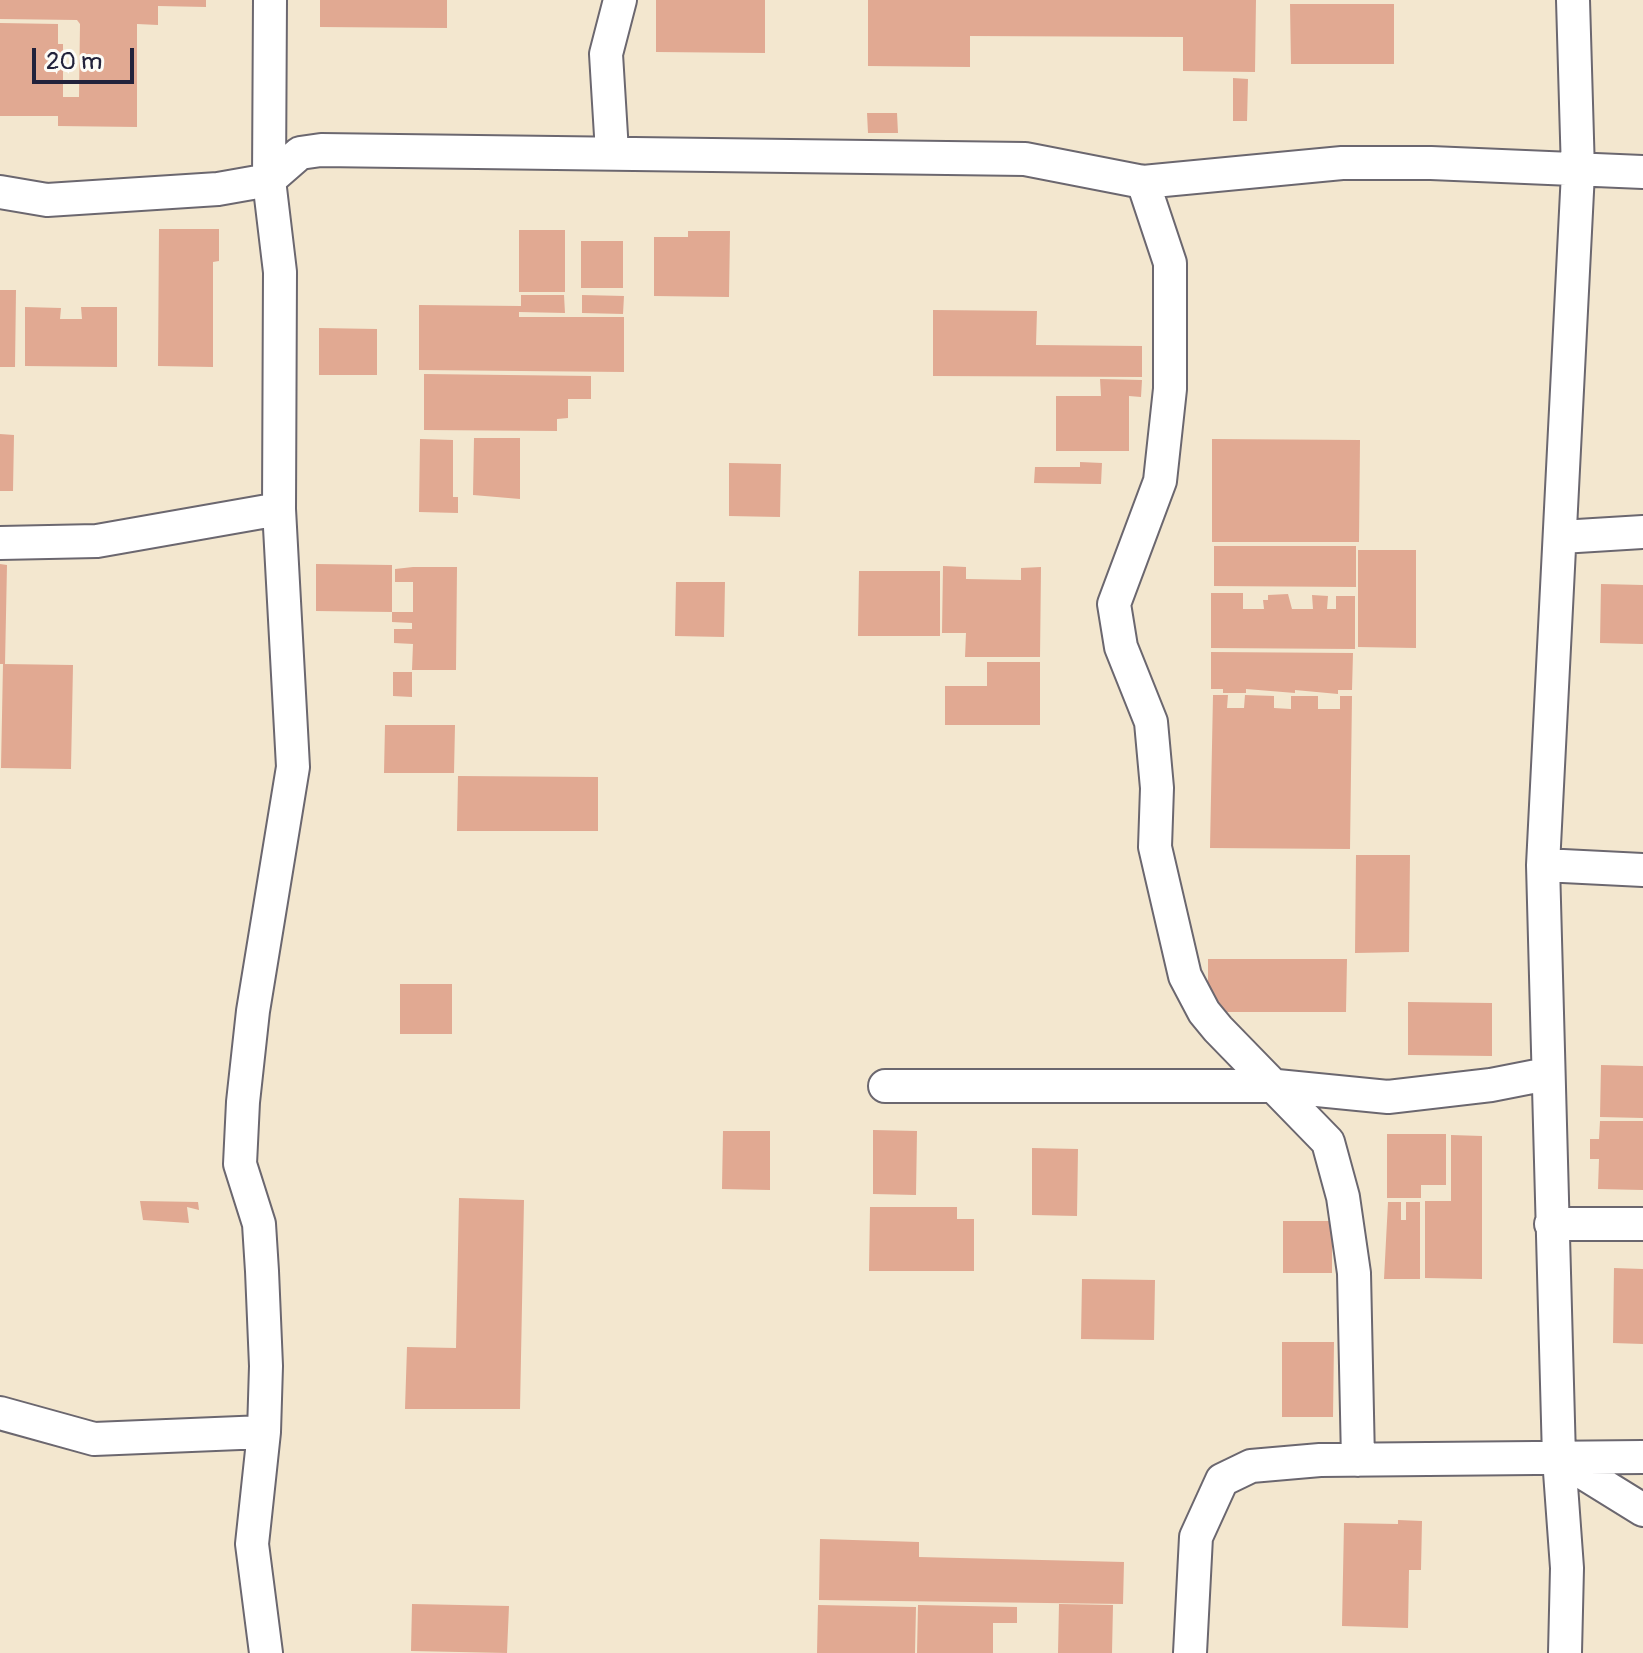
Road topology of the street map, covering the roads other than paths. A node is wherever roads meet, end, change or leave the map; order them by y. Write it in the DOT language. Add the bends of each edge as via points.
graph roads {
  1 [pos="270,0"];
  2 [pos="620,0"];
  3 [pos="1573,0"];
  4 [pos="612,152"];
  5 [pos="1578,172"];
  6 [pos="1643,172"];
  7 [pos="269,180"];
  8 [pos="1143,182"];
  9 [pos="0,192"];
  10 [pos="279,509"];
  11 [pos="1643,532"];
  12 [pos="1561,537"];
  13 [pos="0,543"];
  14 [pos="1543,865"];
  15 [pos="1643,870"];
  16 [pos="1547,1074"];
  17 [pos="885,1086"];
  18 [pos="1277,1086"];
  19 [pos="1551,1224"];
  20 [pos="1643,1224"];
  21 [pos="0,1413"];
  22 [pos="264,1432"];
  23 [pos="1643,1457"];
  24 [pos="1559,1458"];
  25 [pos="1358,1460"];
  26 [pos="1643,1510"];
  27 [pos="266,1653"];
  28 [pos="1190,1653"];
  29 [pos="1565,1653"];
  1 -- 7 [label="street"];
  2 -- 4 [label="street" via="606,54"];
  3 -- 5 [label="street"];
  4 -- 7 [label="street" via="321,150 300,153"];
  4 -- 8 [label="street" via="1025,159"];
  5 -- 6 [label="street"];
  5 -- 8 [label="street" via="1342,163"];
  5 -- 12 [label="street"];
  7 -- 9 [label="street" via="218,189 47,200"];
  7 -- 10 [label="street" via="280,272"];
  8 -- 18 [label="street" via="1170,263 1170,389 1160,481 1114,604 1121,647 1151,722 1155,847 1185,976 1218,1029"];
  10 -- 13 [label="street" via="97,541"];
  10 -- 22 [label="street" via="293,767 253,1011 240,1164 259,1224"];
  11 -- 12 [label="street"];
  12 -- 14 [label="street"];
  14 -- 15 [label="street"];
  14 -- 16 [label="street"];
  16 -- 18 [label="street" via="1388,1097"];
  16 -- 19 [label="street"];
  17 -- 18 [label="street"];
  18 -- 25 [label="street" via="1328,1142 1343,1197 1354,1273"];
  19 -- 20 [label="street"];
  19 -- 24 [label="street"];
  21 -- 22 [label="street" via="94,1439"];
  22 -- 27 [label="street" via="252,1544"];
  23 -- 24 [label="street"];
  24 -- 25 [label="street"];
  24 -- 26 [label="street"];
  24 -- 29 [label="street" via="1567,1568"];
  25 -- 28 [label="street" via="1251,1466 1222,1480 1196,1537"];
}
